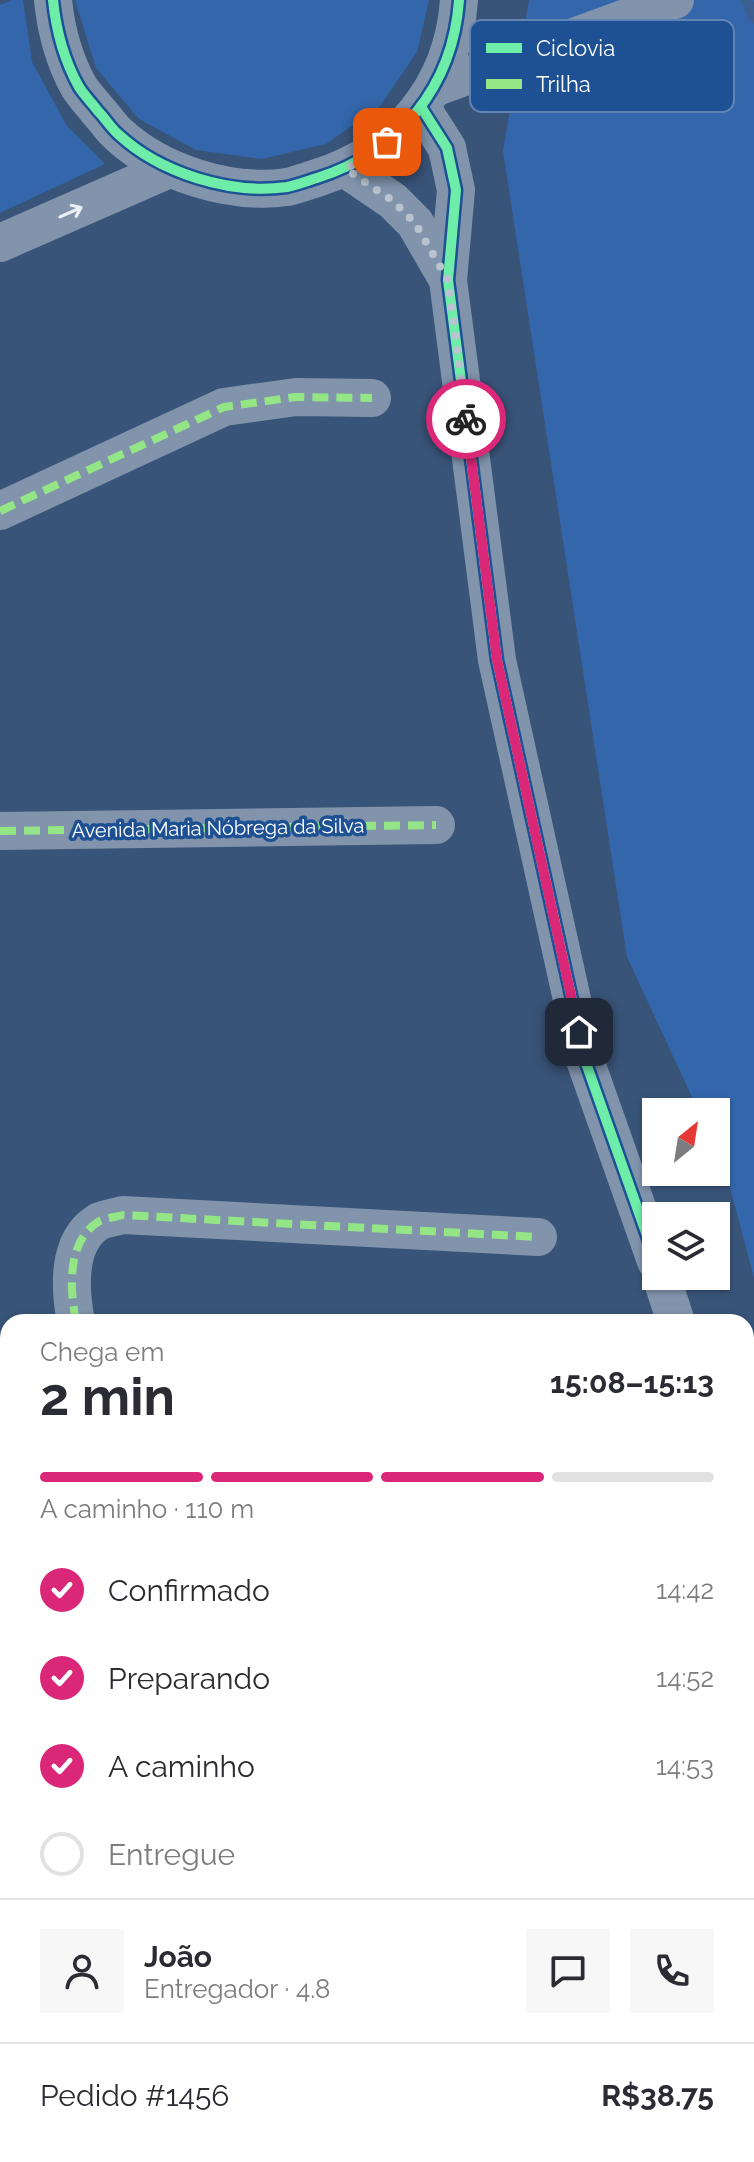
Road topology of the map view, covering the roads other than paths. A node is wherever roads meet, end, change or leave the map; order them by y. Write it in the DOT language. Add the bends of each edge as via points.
graph roads {
  1 [pos="53,0"];
  2 [pos="459,0"];
  3 [pos="661,0"];
  4 [pos="674,0"];
  5 [pos="624,20"];
  6 [pos="470,81"];
  7 [pos="427,98"];
  8 [pos="169,169"];
  9 [pos="346,169"];
  10 [pos="0,243"];
  11 [pos="448,280"];
  12 [pos="372,398"];
  13 [pos="0,511"];
  14 [pos="436,825"];
  15 [pos="0,831"];
  16 [pos="642,1221"];
  17 [pos="538,1237"];
  18 [pos="666,1290"];
  19 [pos="75,1314"];
  20 [pos="673,1314"];
  1 -- 8 [label="street" via="57,32 80,88 118,134"];
  2 -- 7 [label="street" via="457,30"];
  3 -- 4 [label="street"];
  4 -- 5 [label="street"];
  6 -- 7 [label="street"];
  7 -- 9 [label="street" via="387,142"];
  7 -- 11 [label="street" via="447,148 456,190"];
  8 -- 9 [label="street" via="228,187 288,187"];
  10 -- 8 [label="street, one-way"];
  9 -- 11 [label="street" via="415,223"];
  11 -- 16 [label="street" via="497,660 586,1063"];
  12 -- 13 [label="street" via="296,397 224,407"];
  14 -- 15 [label="street, Avenida Maria Nóbrega da Silva"];
  17 -- 19 [label="street" via="123,1215 98,1222 80,1243 72,1264"];
  18 -- 20 [label="street"];
}
